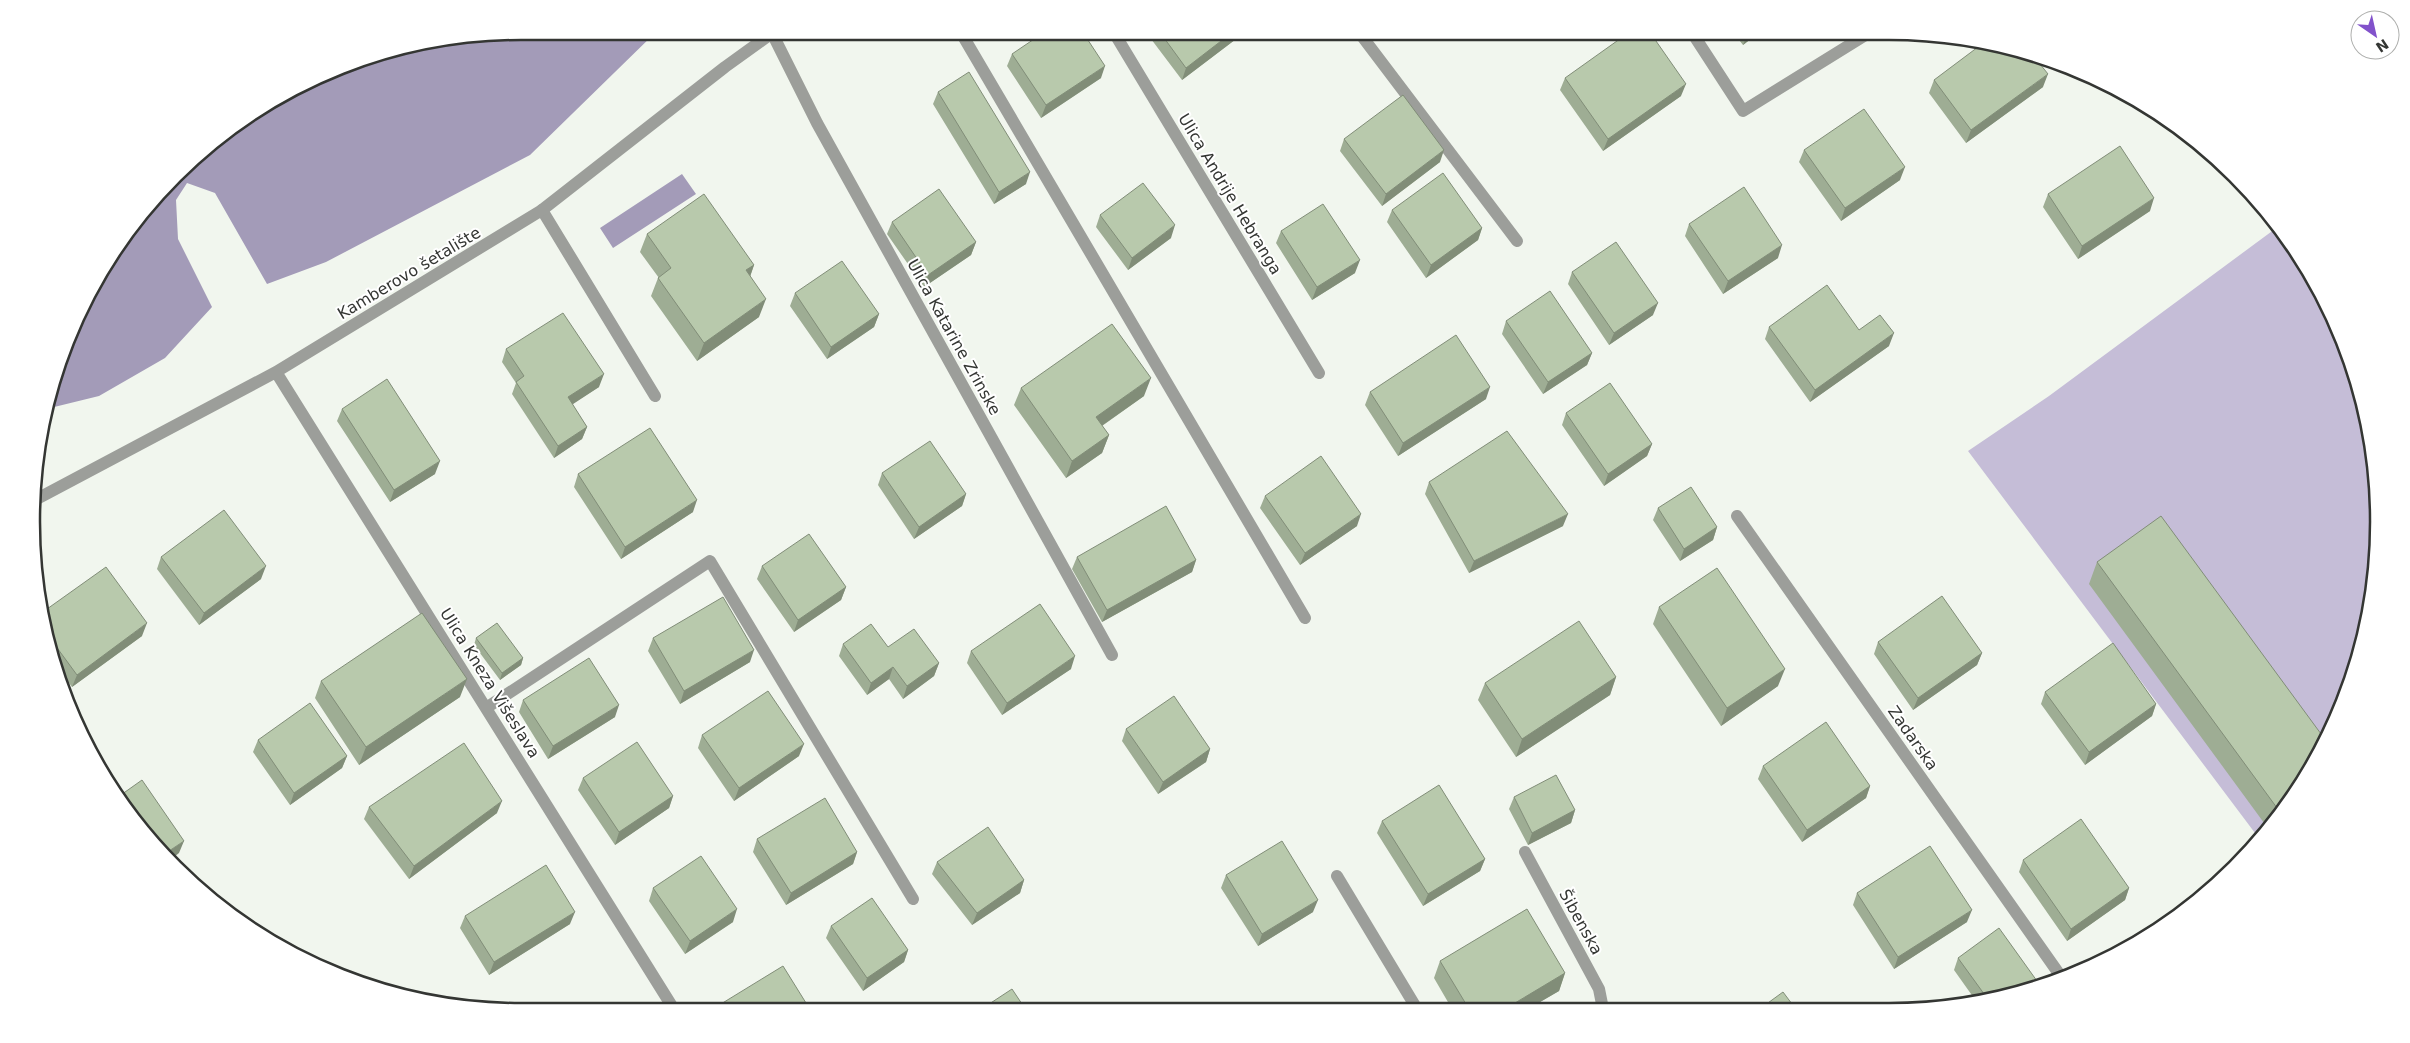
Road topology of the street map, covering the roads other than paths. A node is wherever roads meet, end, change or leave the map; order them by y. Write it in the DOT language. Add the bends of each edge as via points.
graph roads {
  1 [pos="762,40"];
  2 [pos="777,40"];
  3 [pos="965,40"];
  4 [pos="1118,40"];
  5 [pos="1365,40"];
  6 [pos="1696,40"];
  7 [pos="1858,40"];
  8 [pos="542,210"];
  9 [pos="1517,241"];
  10 [pos="276,372"];
  11 [pos="1319,373"];
  12 [pos="655,396"];
  13 [pos="41,497"];
  14 [pos="1737,516"];
  15 [pos="1305,618"];
  16 [pos="1112,656"];
  17 [pos="486,708"];
  18 [pos="1525,852"];
  19 [pos="1337,876"];
  20 [pos="913,899"];
  21 [pos="2058,972"];
  22 [pos="671,1003"];
  23 [pos="1413,1003"];
  24 [pos="1602,1003"];
  1 -- 8 [label="street, Kamberovo šetalište"];
  2 -- 16 [label="street, Ulica Katarine Zrinske" via="817,123"];
  3 -- 15 [label="street"];
  4 -- 11 [label="street, Ulica Andrije Hebranga"];
  5 -- 9 [label="street"];
  6 -- 7 [label="street" via="1743,112"];
  8 -- 10 [label="street, Kamberovo šetalište"];
  8 -- 12 [label="street"];
  10 -- 13 [label="street, Kamberovo šetalište"];
  10 -- 17 [label="street, Ulica Kneza Višeslava"];
  14 -- 21 [label="street, Zadarska"];
  17 -- 20 [label="street" via="710,561"];
  17 -- 22 [label="street, Ulica Kneza Višeslava"];
  18 -- 24 [label="street, Šibenska" via="1599,989"];
  19 -- 23 [label="street"];
}
